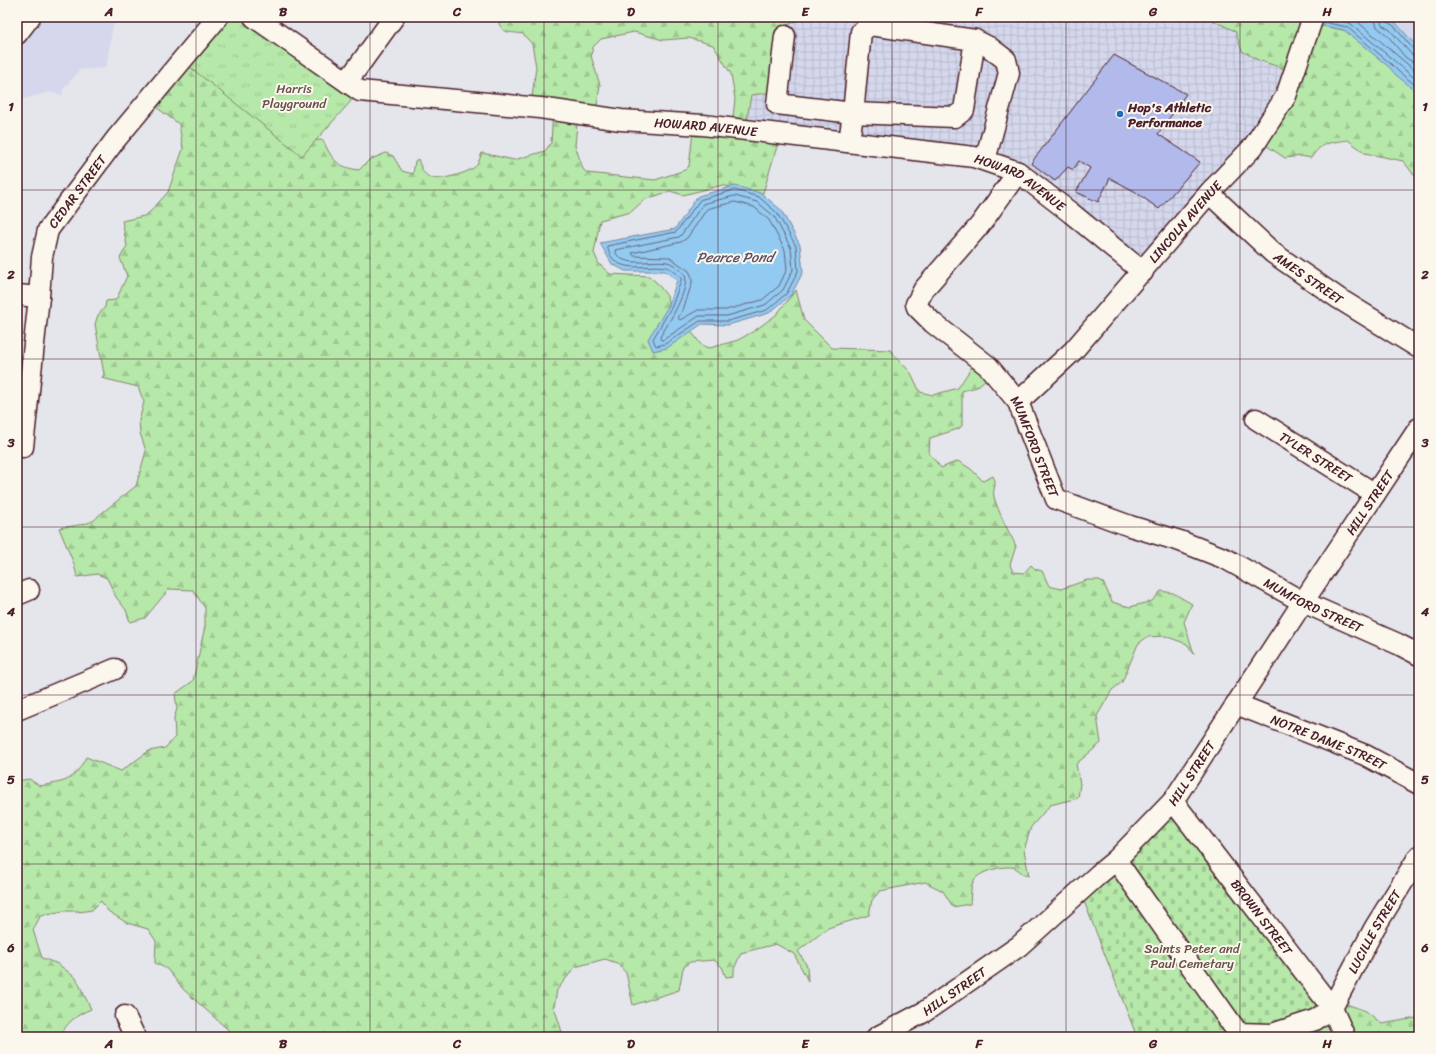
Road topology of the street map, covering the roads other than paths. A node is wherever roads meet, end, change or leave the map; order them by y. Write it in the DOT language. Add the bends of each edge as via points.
graph roads {
  1 [pos="30,17"];
  2 [pos="218,17"];
  3 [pos="254,17"];
  4 [pos="394,17"];
  5 [pos="1311,21"];
  6 [pos="17,34"];
  7 [pos="785,36"];
  8 [pos="975,40"];
  9 [pos="347,82"];
  10 [pos="853,113"];
  11 [pos="849,142"];
  12 [pos="985,160"];
  13 [pos="1018,172"];
  14 [pos="1209,193"];
  15 [pos="1143,272"];
  16 [pos="17,295"];
  17 [pos="39,297"];
  18 [pos="1419,348"];
  19 [pos="1018,402"];
  20 [pos="1256,419"];
  21 [pos="1419,428"];
  22 [pos="17,446"];
  23 [pos="1375,494"];
  24 [pos="1303,602"];
  25 [pos="1419,655"];
  26 [pos="115,669"];
  27 [pos="1236,704"];
  28 [pos="17,710"];
  29 [pos="1419,784"];
  30 [pos="1173,801"];
  31 [pos="1419,856"];
  32 [pos="1116,860"];
  33 [pos="1332,1008"];
  34 [pos="125,1016"];
  35 [pos="135,1037"];
  36 [pos="877,1037"];
  37 [pos="1345,1037"];
  1 -- 6 [label="street"];
  2 -- 17 [label="street, CEDAR STREET" via="116,139 48,230 42,257"];
  3 -- 9 [label="street, HOWARD AVENUE"];
  4 -- 9 [label="street"];
  5 -- 14 [label="street, LINCOLN AVENUE" via="1286,96 1253,147"];
  7 -- 10 [label="street" via="777,104"];
  8 -- 10 [label="street" via="964,110 955,117"];
  8 -- 10 [label="street" via="870,25 861,32"];
  8 -- 12 [label="street" via="1006,60 1009,73"];
  9 -- 11 [label="street, HOWARD AVENUE" via="360,91"];
  10 -- 11 [label="street"];
  11 -- 12 [label="street, HOWARD AVENUE"];
  12 -- 13 [label="street, HOWARD AVENUE"];
  13 -- 15 [label="street, HOWARD AVENUE"];
  13 -- 19 [label="street, MUMFORD STREET" via="980,226 924,289 916,304 933,323 988,366"];
  14 -- 15 [label="street, LINCOLN AVENUE"];
  14 -- 18 [label="street, AMES STREET" via="1273,253 1338,298"];
  15 -- 19 [label="street, LINCOLN AVENUE" via="1073,351"];
  16 -- 17 [label="street"];
  17 -- 22 [label="street, CEDAR STREET" via="24,447"];
  19 -- 24 [label="street, MUMFORD STREET" via="1056,499 1226,559"];
  20 -- 23 [label="street, TYLER STREET"];
  21 -- 23 [label="street, HILL STREET"];
  23 -- 24 [label="street, HILL STREET"];
  24 -- 25 [label="street, MUMFORD STREET"];
  24 -- 27 [label="street, HILL STREET"];
  26 -- 28 [label="street"];
  27 -- 29 [label="street, NOTRE DAME STREET" via="1365,756"];
  27 -- 30 [label="street, HILL STREET"];
  30 -- 32 [label="street, HILL STREET"];
  30 -- 33 [label="street, BROWN STREET"];
  31 -- 33 [label="street, LUCILLE STREET" via="1375,927"];
  32 -- 33 [label="street" via="1238,1032 1272,1034 1315,1020"];
  32 -- 36 [label="street, HILL STREET" via="1019,946 924,1012"];
  33 -- 37 [label="street, BROWN STREET"];
  34 -- 35 [label="street"];
}
